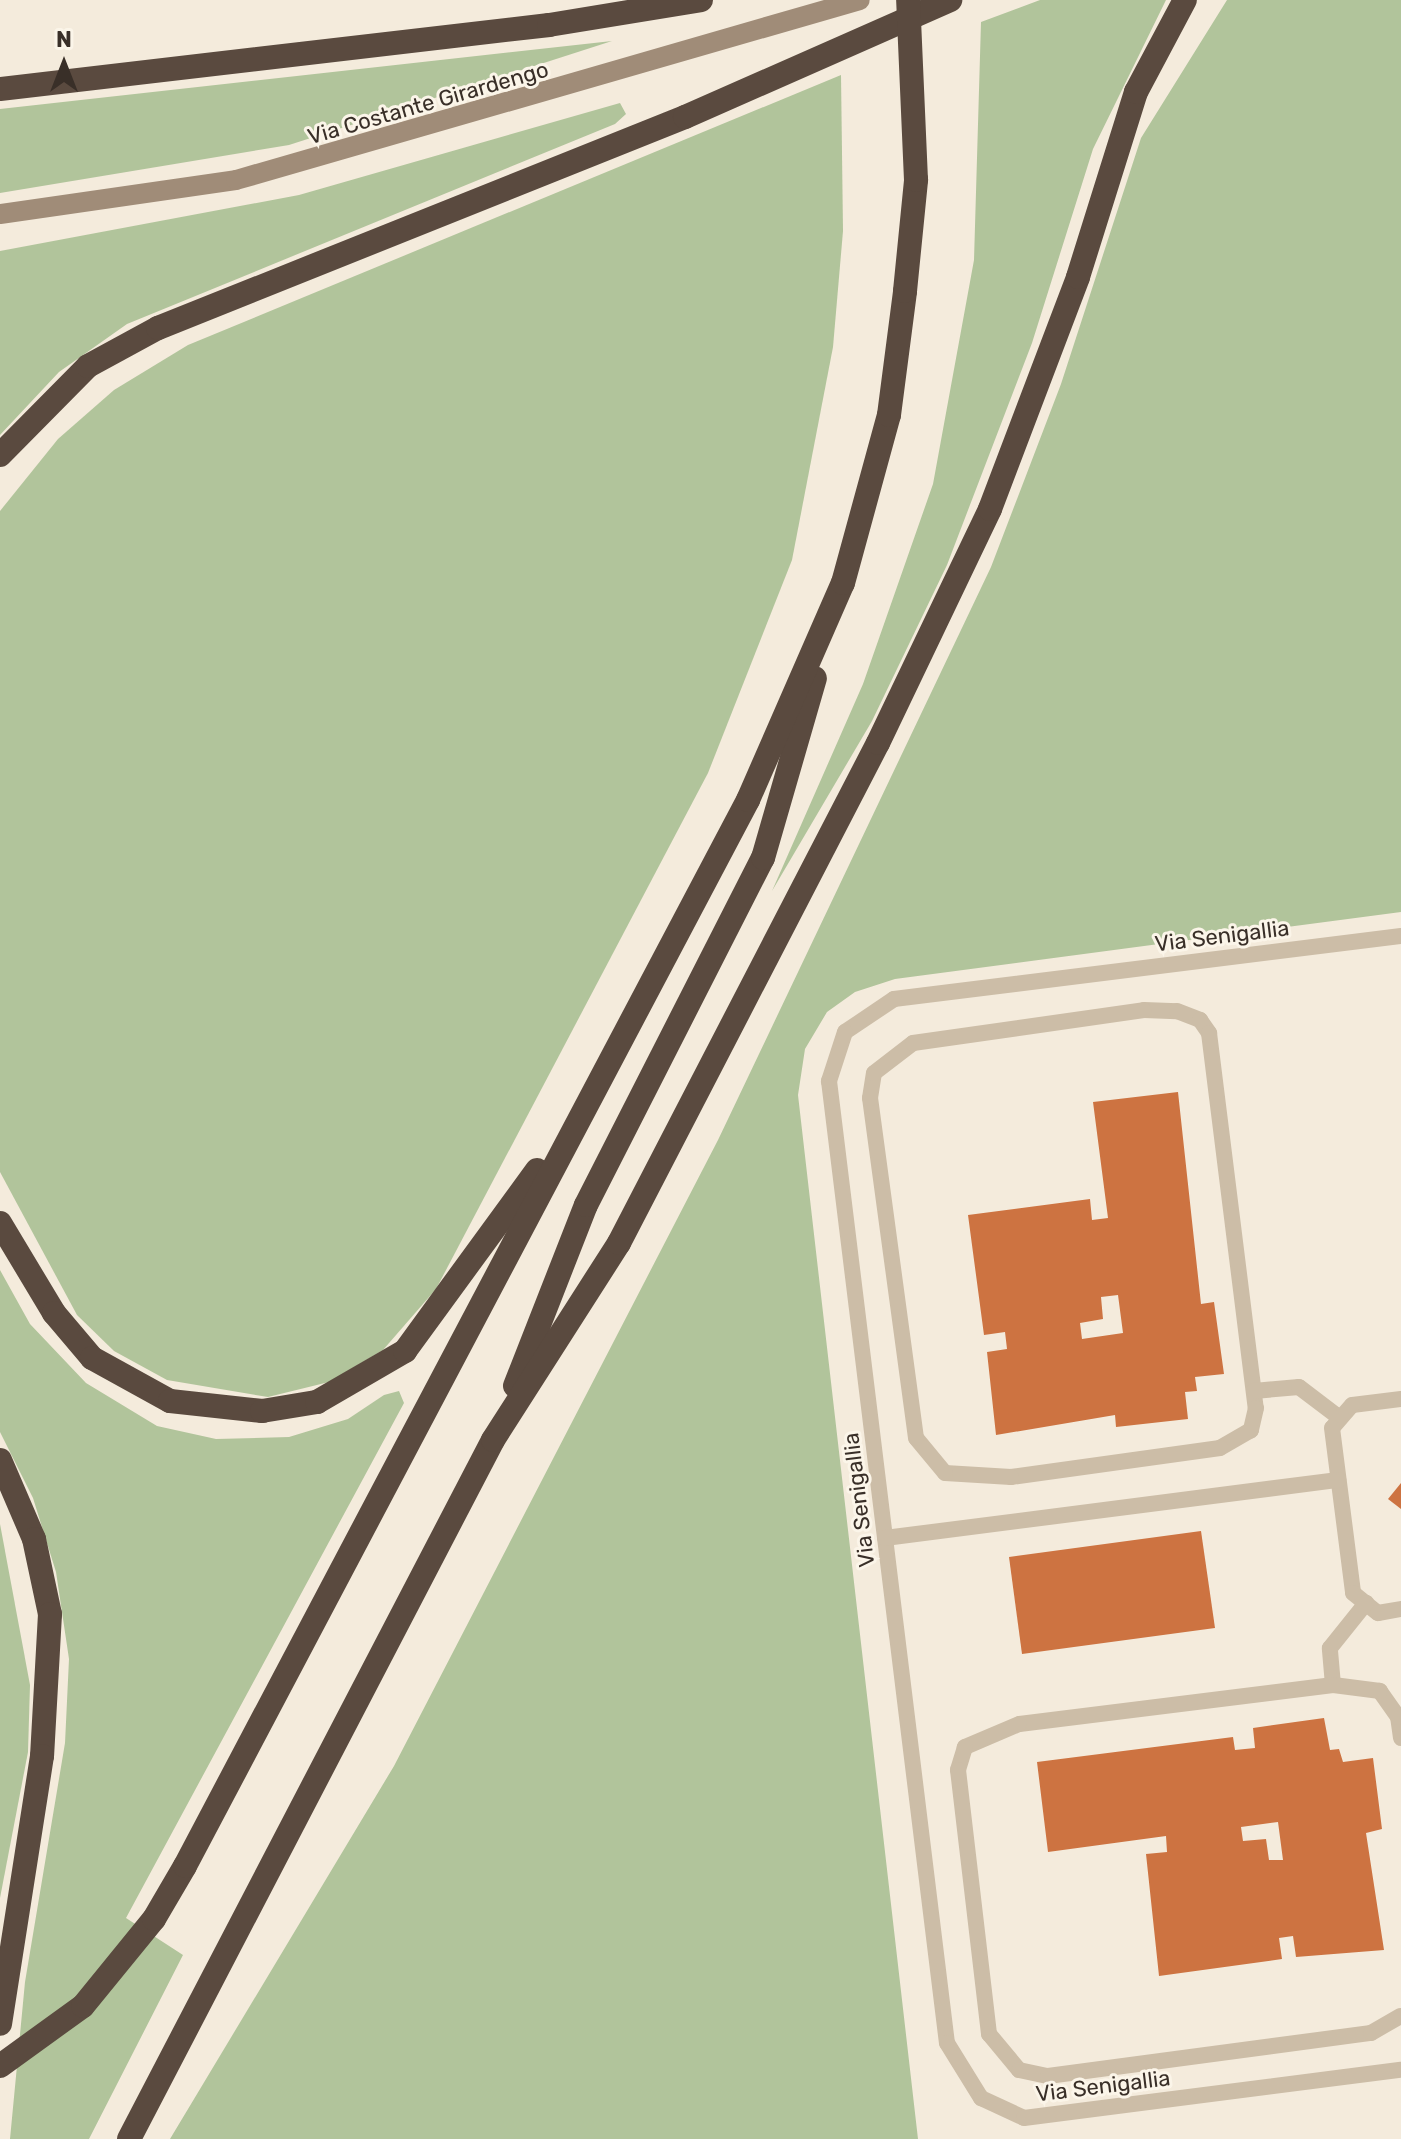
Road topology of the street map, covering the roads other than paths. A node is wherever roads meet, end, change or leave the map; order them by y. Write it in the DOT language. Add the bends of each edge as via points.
graph roads {
  1 [pos="701,0"];
  2 [pos="860,0"];
  3 [pos="908,0"];
  4 [pos="950,0"];
  5 [pos="1185,0"];
  6 [pos="0,89"];
  7 [pos="0,214"];
  8 [pos="0,455"];
  9 [pos="843,583"];
  10 [pos="1401,936"];
  11 [pos="594,1085"];
  12 [pos="0,1223"];
  13 [pos="1254,1391"];
  14 [pos="1401,1399"];
  15 [pos="1340,1418"];
  16 [pos="493,1440"];
  17 [pos="0,1460"];
  18 [pos="1338,1480"];
  19 [pos="885,1538"];
  20 [pos="1366,1603"];
  21 [pos="1401,1609"];
  22 [pos="1333,1685"];
  23 [pos="1401,1738"];
  24 [pos="1401,2016"];
  25 [pos="0,2024"];
  26 [pos="0,2066"];
  27 [pos="1401,2070"];
  28 [pos="129,2139"];
  1 -- 6 [label="highway" via="549,25"];
  2 -- 7 [label="street, Via Costante Girardengo" via="236,180"];
  3 -- 9 [label="highway, bridge" via="916,180 905,291 889,415"];
  4 -- 8 [label="highway" via="685,117 158,328 88,366"];
  5 -- 16 [label="highway" via="1136,92 1078,277 990,509 878,743 619,1243"];
  9 -- 11 [label="highway" via="748,800"];
  9 -- 16 [label="highway" via="763,858 586,1205"];
  10 -- 19 [label="lane, Via Senigallia" via="894,999 845,1032 829,1081"];
  11 -- 12 [label="highway" via="405,1351 317,1402 212,1411 125,1381 92,1358 54,1313"];
  11 -- 26 [label="highway" via="154,1919 83,2006"];
  13 -- 13 [label="lane" via="1209,1033 1200,1020 1144,1010 913,1043 874,1073 870,1098 916,1438 945,1473 1011,1477 1220,1448 1251,1430"];
  13 -- 15 [label="lane" via="1299,1387"];
  14 -- 15 [label="lane" via="1352,1405"];
  15 -- 18 [label="lane" via="1332,1428"];
  16 -- 28 [label="highway"];
  17 -- 25 [label="highway" via="34,1539 50,1614 42,1756"];
  18 -- 19 [label="lane"];
  18 -- 20 [label="lane" via="1353,1593"];
  19 -- 27 [label="lane, Via Senigallia" via="947,2043 981,2098 1024,2118"];
  20 -- 21 [label="lane" via="1378,1613"];
  20 -- 22 [label="lane" via="1330,1648"];
  22 -- 23 [label="lane" via="1380,1691 1398,1717"];
  22 -- 24 [label="lane" via="1019,1724 965,1747 958,1770 989,2034 1002,2058 1048,2076 1371,2033"];
}
